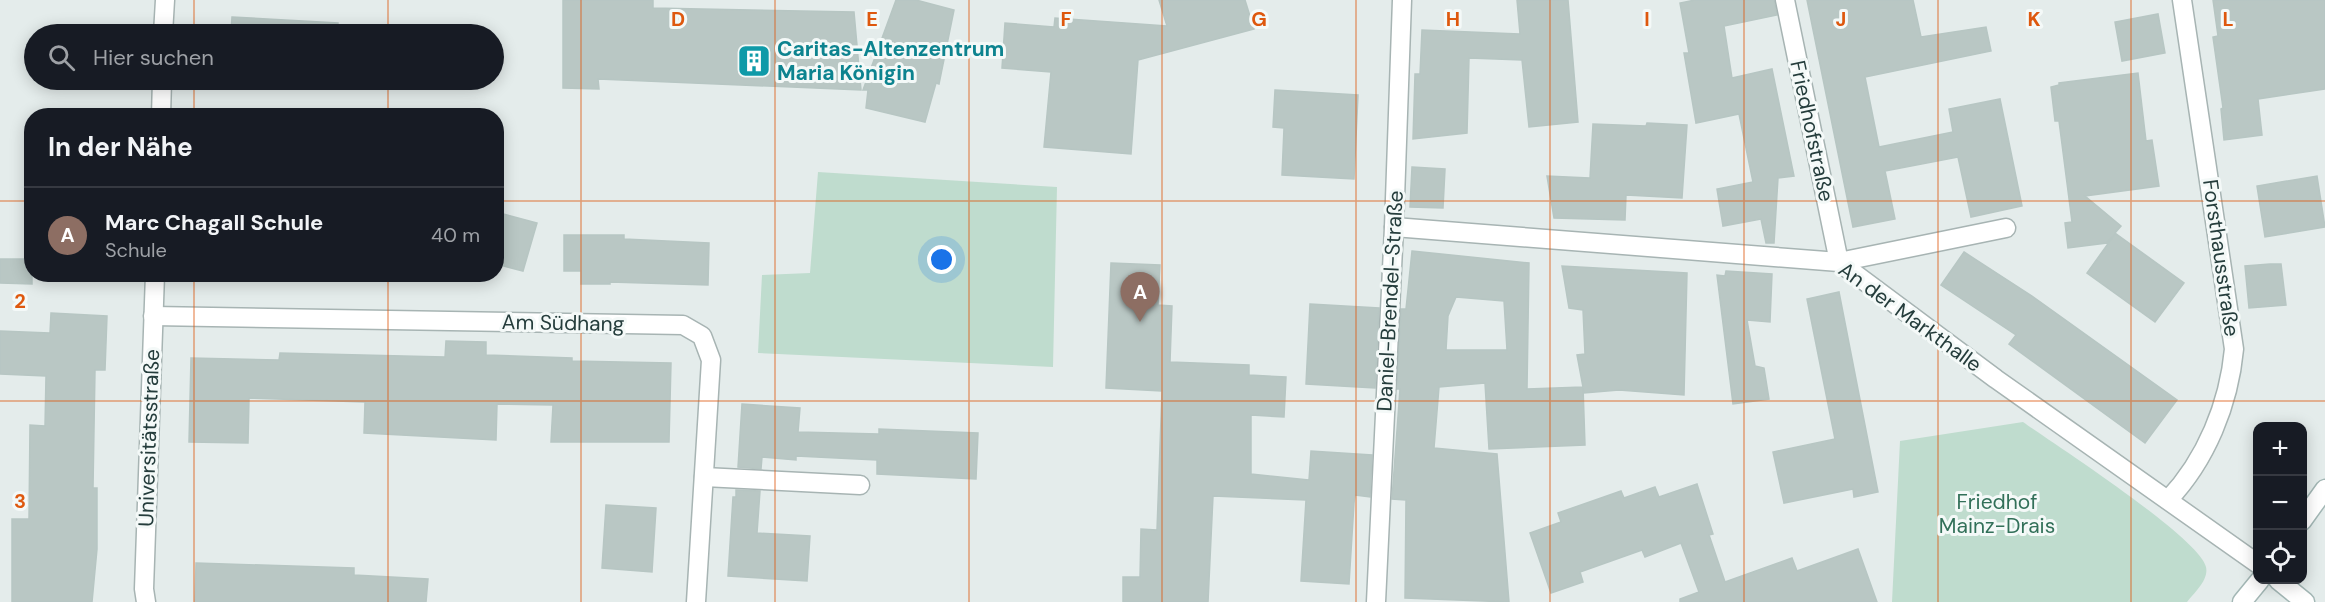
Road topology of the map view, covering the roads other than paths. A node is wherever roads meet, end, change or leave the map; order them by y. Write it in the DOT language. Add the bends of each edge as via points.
graph roads {
  1 [pos="165,0"];
  2 [pos="1402,0"];
  3 [pos="1785,0"];
  4 [pos="2182,0"];
  5 [pos="164,24"];
  6 [pos="161,90"];
  7 [pos="160,108"];
  8 [pos="1394,227"];
  9 [pos="2006,228"];
  10 [pos="1839,262"];
  11 [pos="155,282"];
  12 [pos="153,316"];
  13 [pos="704,477"];
  14 [pos="860,485"];
  15 [pos="2325,489"];
  16 [pos="2168,500"];
  17 [pos="2307,514"];
  18 [pos="2253,560"];
  19 [pos="2256,584"];
  20 [pos="2284,584"];
  21 [pos="146,602"];
  22 [pos="696,602"];
  23 [pos="1376,602"];
  24 [pos="2242,602"];
  25 [pos="2305,602"];
  1 -- 5 [label="street"];
  2 -- 8 [label="street, Daniel-Brendel-Straße"];
  3 -- 10 [label="street, Friedhofstraße"];
  4 -- 16 [label="street, Forsthausstraße" via="2234,349 2231,384 2219,416 2189,478"];
  6 -- 7 [label="street"];
  8 -- 10 [label="street, An der Markthalle"];
  8 -- 23 [label="street, Daniel-Brendel-Straße"];
  9 -- 10 [label="street"];
  10 -- 16 [label="street, An der Markthalle"];
  11 -- 12 [label="street, Universitätsstraße"];
  12 -- 13 [label="street, Am Südhang" via="683,325 702,336 711,360"];
  12 -- 21 [label="street, Universitätsstraße"];
  13 -- 14 [label="street"];
  13 -- 22 [label="street, Am Südhang"];
  15 -- 17 [label="street"];
  16 -- 18 [label="street, An der Markthalle"];
  19 -- 24 [label="street"];
  20 -- 25 [label="street"];
}
